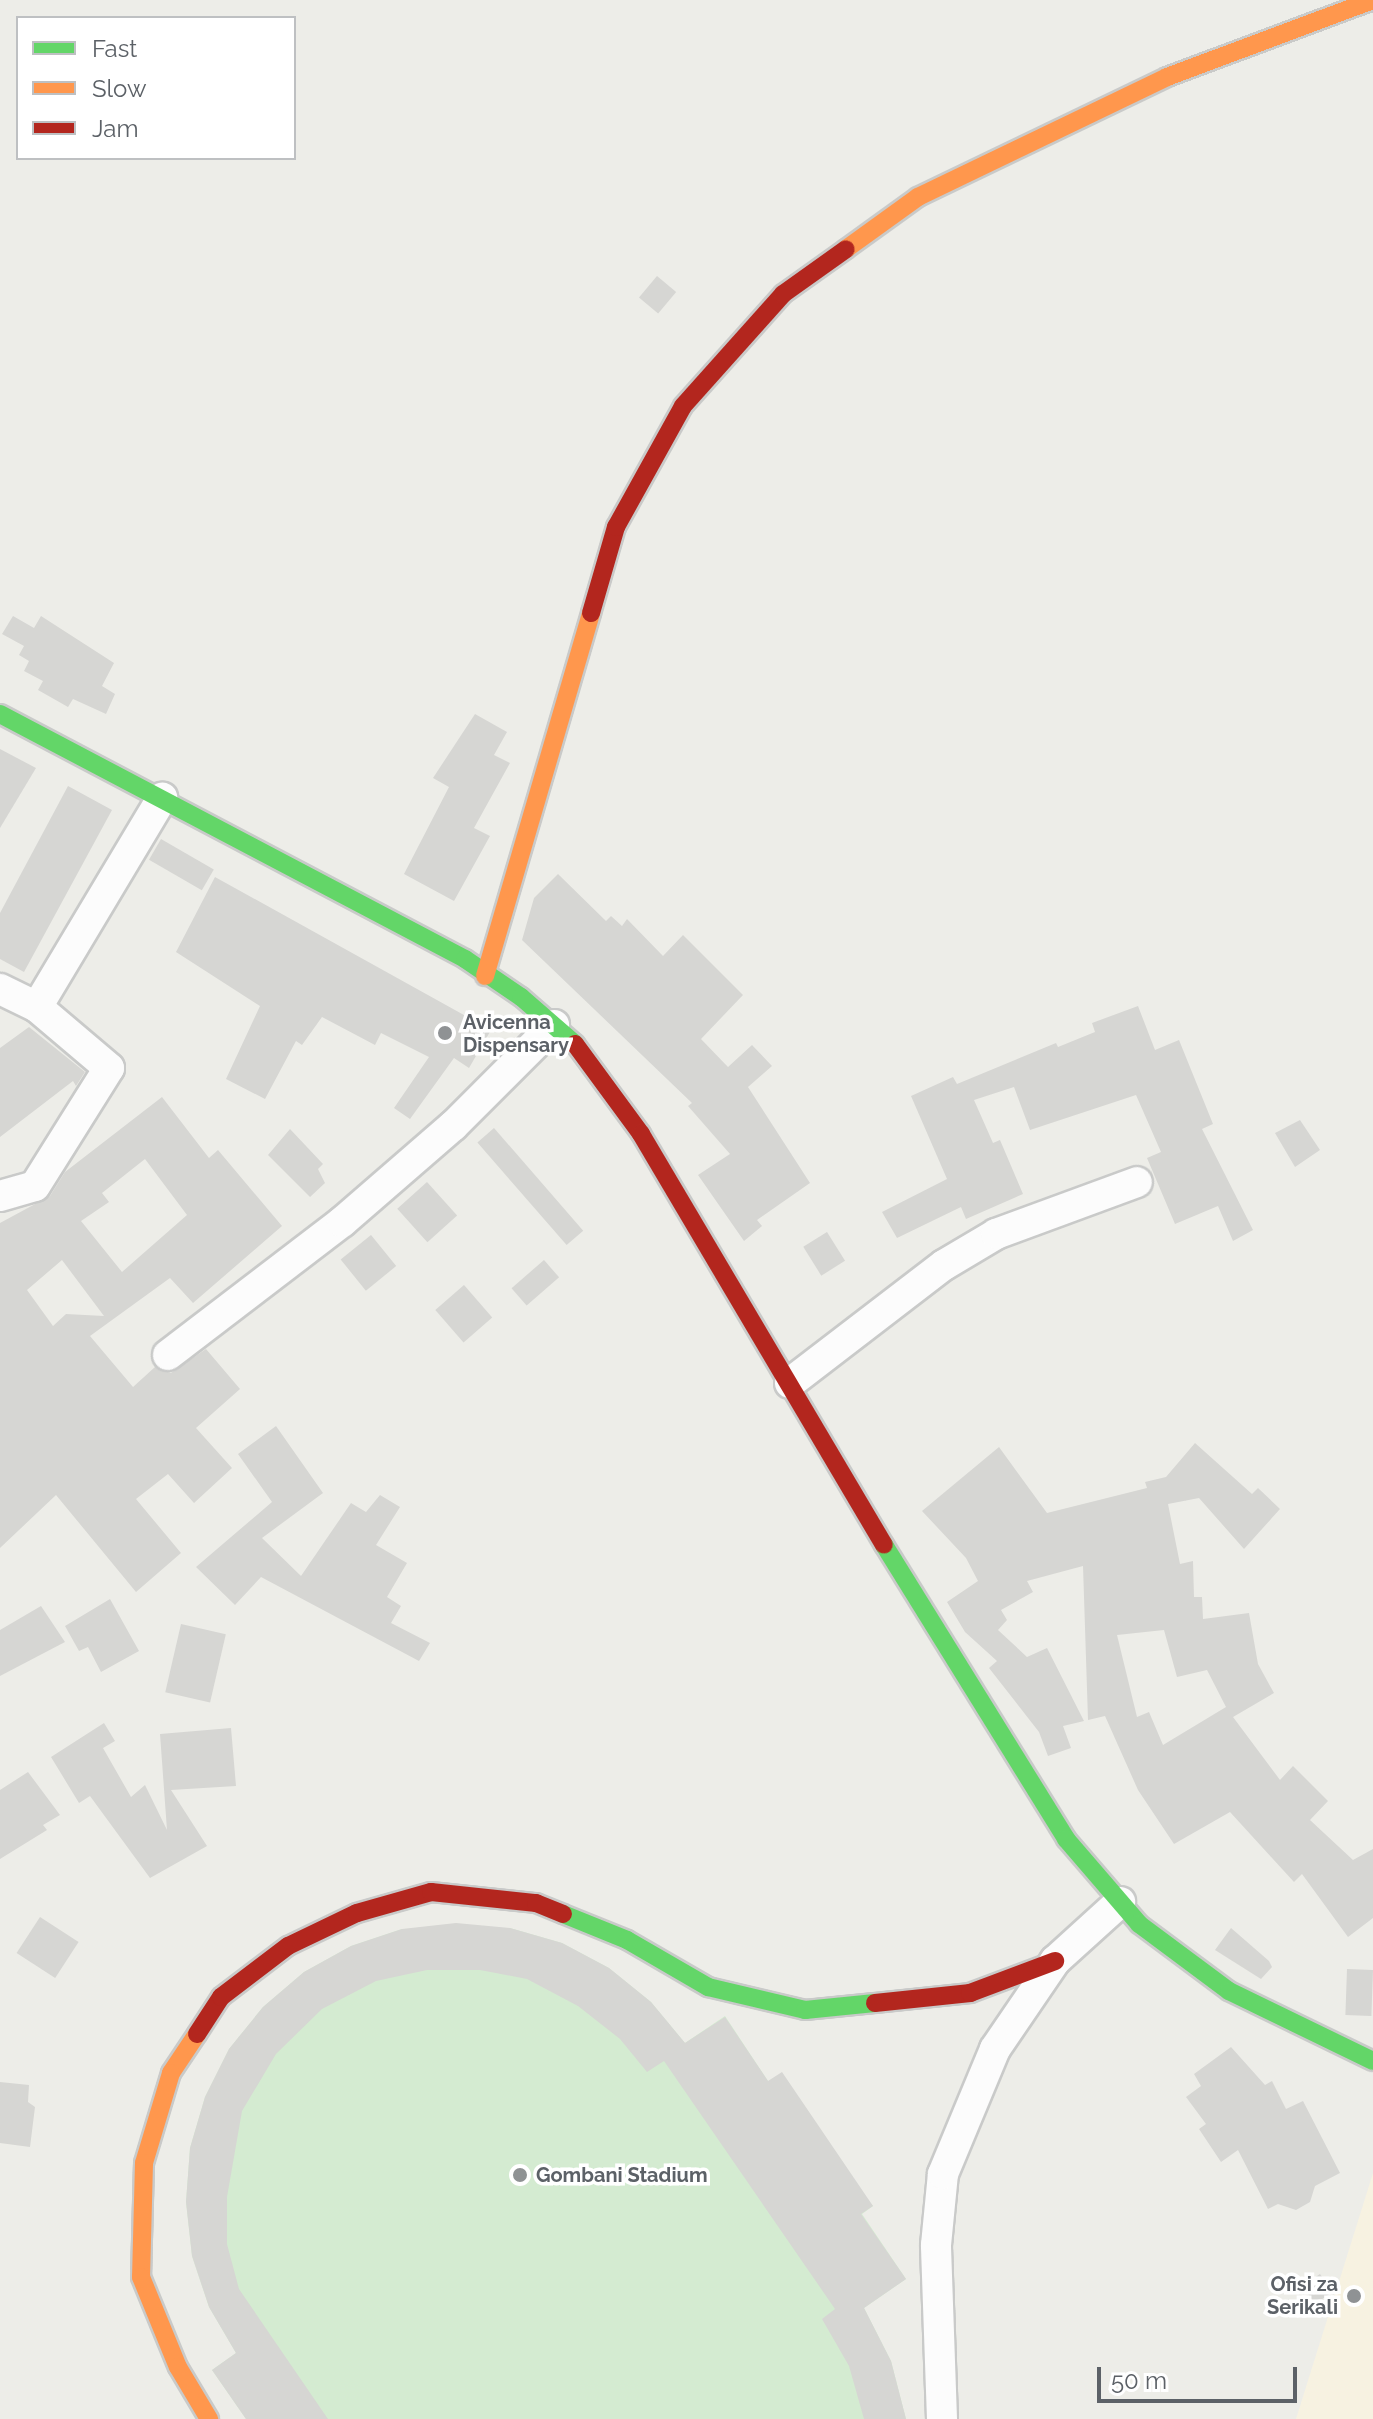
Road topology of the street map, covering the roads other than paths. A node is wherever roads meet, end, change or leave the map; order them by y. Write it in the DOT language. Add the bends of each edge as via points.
graph roads {
  1 [pos="1373,0"];
  2 [pos="3,721"];
  3 [pos="162,798"];
  4 [pos="485,976"];
  5 [pos="0,989"];
  6 [pos="37,1007"];
  7 [pos="554,1025"];
  8 [pos="1137,1182"];
  9 [pos="0,1196"];
  10 [pos="168,1355"];
  11 [pos="790,1383"];
  12 [pos="1120,1902"];
  13 [pos="1055,1961"];
  14 [pos="1373,2061"];
  15 [pos="209,2419"];
  16 [pos="942,2419"];
  1 -- 4 [label="street" via="1167,77 918,197 783,294 683,406 616,527"];
  2 -- 3 [label="street"];
  3 -- 4 [label="street" via="465,959"];
  3 -- 6 [label="street"];
  4 -- 7 [label="street"];
  5 -- 6 [label="street"];
  6 -- 9 [label="street" via="109,1068 35,1186"];
  7 -- 10 [label="street" via="453,1126 342,1222"];
  7 -- 11 [label="street" via="573,1042 641,1134"];
  8 -- 11 [label="street" via="996,1234 944,1265"];
  11 -- 12 [label="street" via="979,1705 1066,1839"];
  12 -- 13 [label="street"];
  12 -- 14 [label="street" via="1139,1924 1229,1991"];
  13 -- 15 [label="street" via="970,1993 805,2010 708,1987 627,1940 536,1903 431,1892 357,1913 288,1946 221,1997 171,2073 144,2163 141,2277 178,2367"];
  13 -- 16 [label="street" via="995,2049 943,2174 936,2245"];
}
